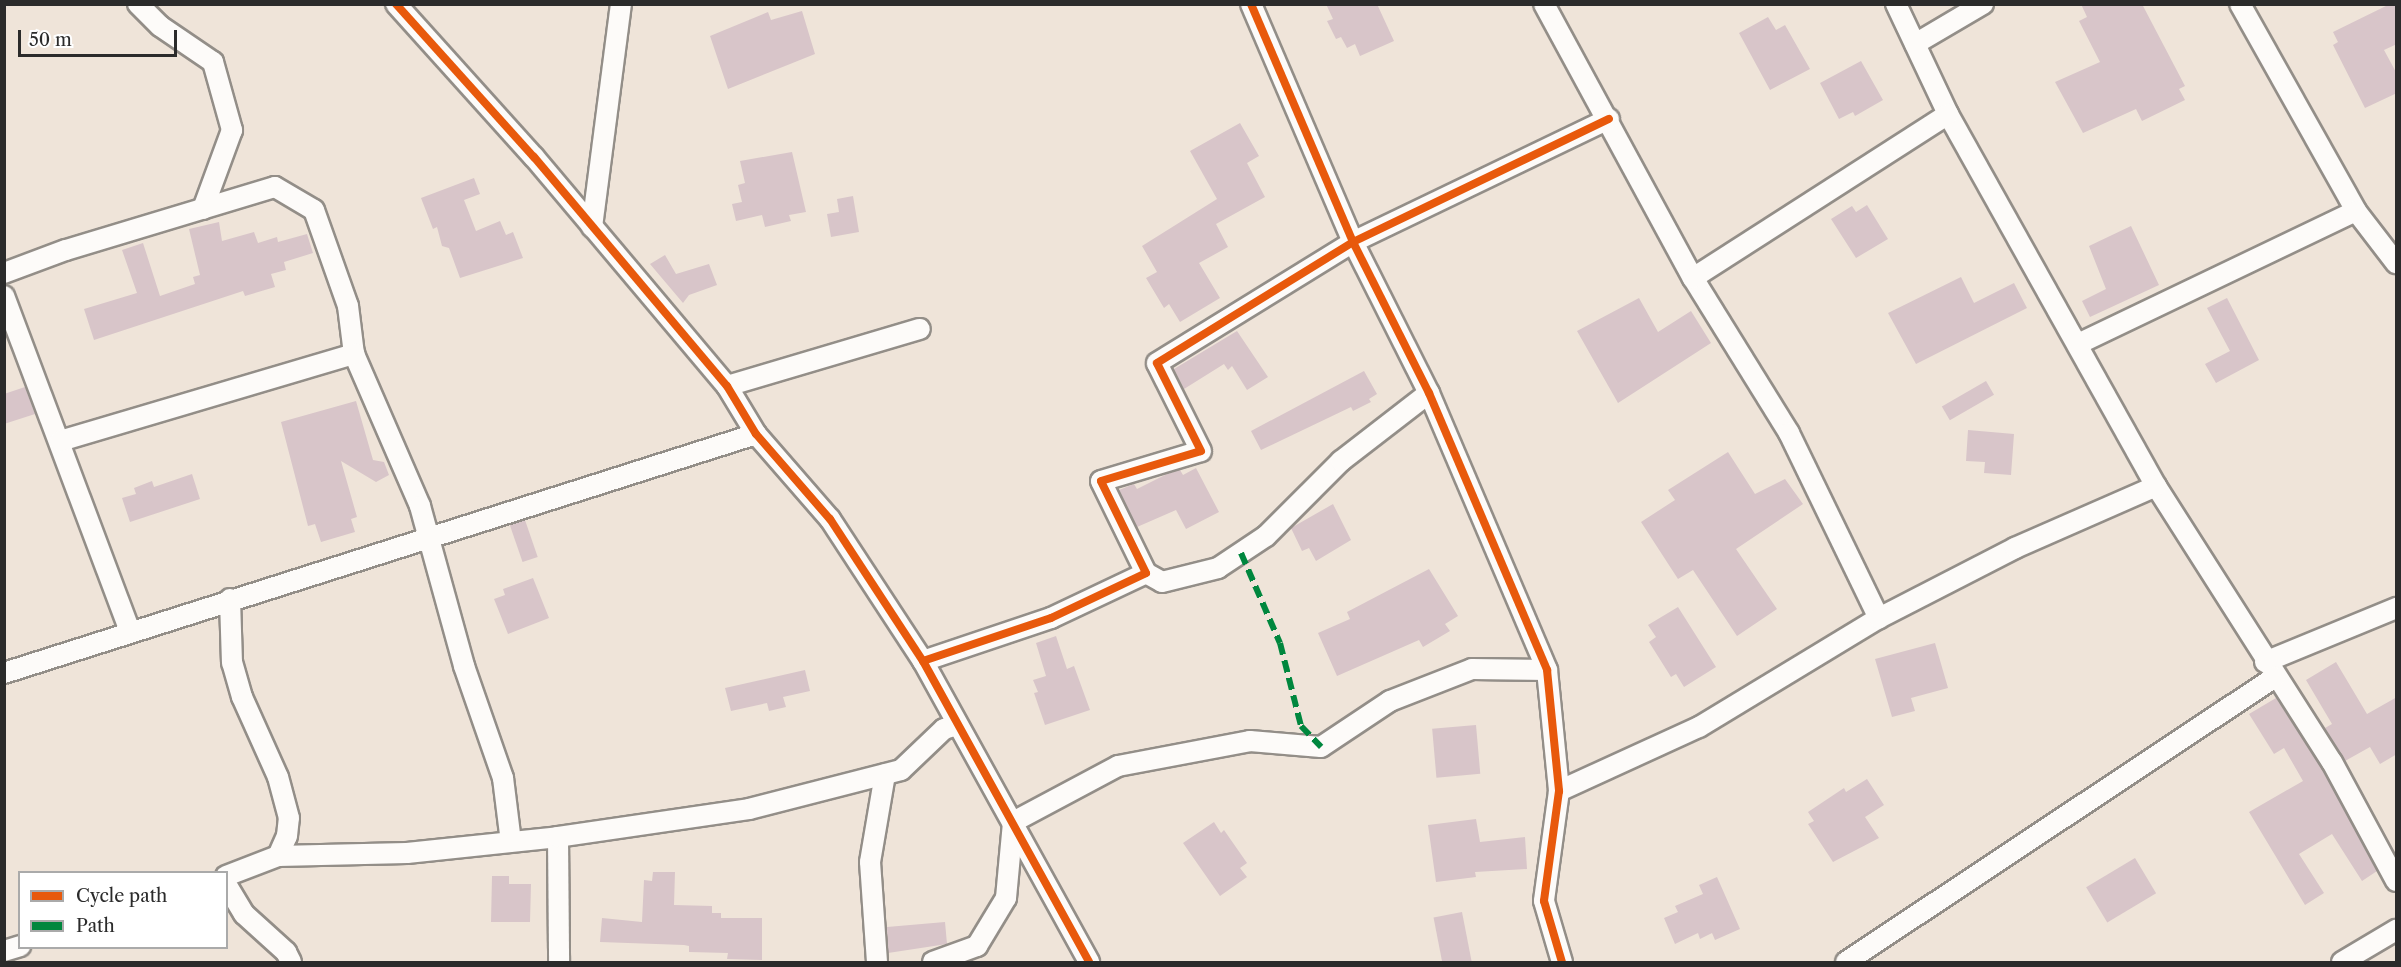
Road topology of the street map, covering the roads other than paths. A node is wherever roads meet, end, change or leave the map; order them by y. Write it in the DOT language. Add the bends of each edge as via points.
graph roads {
  1 [pos="138,4"];
  2 [pos="396,4"];
  3 [pos="621,4"];
  4 [pos="1251,4"];
  5 [pos="1544,4"];
  6 [pos="1896,4"];
  7 [pos="1983,4"];
  8 [pos="2241,4"];
  9 [pos="1915,44"];
  10 [pos="1948,114"];
  11 [pos="1609,119"];
  12 [pos="202,209"];
  13 [pos="2356,211"];
  14 [pos="592,227"];
  15 [pos="1353,242"];
  16 [pos="2397,263"];
  17 [pos="4,273"];
  18 [pos="1693,278"];
  19 [pos="4,296"];
  20 [pos="920,328"];
  21 [pos="2078,344"];
  22 [pos="354,354"];
  23 [pos="727,386"];
  24 [pos="1429,393"];
  25 [pos="756,434"];
  26 [pos="60,441"];
  27 [pos="2156,486"];
  28 [pos="427,537"];
  29 [pos="1146,573"];
  30 [pos="230,599"];
  31 [pos="2397,608"];
  32 [pos="1879,618"];
  33 [pos="130,632"];
  34 [pos="923,662"];
  35 [pos="2270,669"];
  36 [pos="1547,670"];
  37 [pos="4,673"];
  38 [pos="957,724"];
  39 [pos="885,774"];
  40 [pos="1558,791"];
  41 [pos="1013,822"];
  42 [pos="558,837"];
  43 [pos="511,842"];
  44 [pos="278,856"];
  45 [pos="228,875"];
  46 [pos="2397,881"];
  47 [pos="228,887"];
  48 [pos="2397,930"];
  49 [pos="291,963"];
  50 [pos="559,963"];
  51 [pos="876,963"];
  52 [pos="933,963"];
  53 [pos="1089,963"];
  54 [pos="1562,963"];
  55 [pos="1846,963"];
  56 [pos="2342,963"];
  1 -- 12 [label="street" via="160,27 213,62 232,130"];
  2 -- 14 [label="street"];
  3 -- 14 [label="street"];
  4 -- 15 [label="street"];
  5 -- 11 [label="street"];
  6 -- 9 [label="street"];
  7 -- 9 [label="street"];
  8 -- 13 [label="street"];
  9 -- 10 [label="street"];
  10 -- 18 [label="street"];
  10 -- 21 [label="street"];
  11 -- 15 [label="street"];
  11 -- 18 [label="street"];
  12 -- 17 [label="street"];
  12 -- 22 [label="street" via="275,187 314,210 348,306"];
  13 -- 16 [label="street"];
  13 -- 21 [label="street"];
  14 -- 23 [label="street"];
  15 -- 24 [label="street"];
  15 -- 29 [label="street" via="1157,363 1201,451 1101,481"];
  18 -- 32 [label="street" via="1789,433"];
  19 -- 26 [label="street"];
  20 -- 23 [label="street"];
  21 -- 27 [label="street"];
  22 -- 26 [label="street"];
  22 -- 28 [label="street" via="420,506"];
  23 -- 25 [label="street"];
  24 -- 29 [label="street" via="1341,461 1266,536 1218,568 1162,582"];
  24 -- 36 [label="street"];
  25 -- 28 [label="street"];
  25 -- 34 [label="street" via="830,519"];
  26 -- 33 [label="street"];
  27 -- 32 [label="street" via="2015,548"];
  27 -- 35 [label="street"];
  28 -- 30 [label="street"];
  28 -- 43 [label="street" via="464,666 503,778"];
  29 -- 34 [label="street" via="1051,618"];
  30 -- 33 [label="street"];
  30 -- 44 [label="street" via="232,663 238,686 278,777 289,819"];
  31 -- 35 [label="street"];
  32 -- 40 [label="street" via="1699,727"];
  33 -- 37 [label="street"];
  34 -- 38 [label="street"];
  35 -- 46 [label="street" via="2331,762"];
  35 -- 55 [label="street"];
  36 -- 40 [label="street"];
  36 -- 41 [label="street" via="1472,669 1390,701 1321,747 1250,741 1118,766"];
  38 -- 39 [label="street" via="944,729 901,770"];
  38 -- 41 [label="street"];
  39 -- 42 [label="street" via="749,809"];
  39 -- 51 [label="street" via="870,862"];
  40 -- 54 [label="street" via="1544,901"];
  41 -- 52 [label="street" via="1006,898 977,946"];
  41 -- 53 [label="street"];
  42 -- 43 [label="street"];
  42 -- 50 [label="street"];
  43 -- 44 [label="street" via="407,853"];
  44 -- 45 [label="street"];
  47 -- 49 [label="street" via="244,914 286,952"];
  48 -- 56 [label="street"];
}
